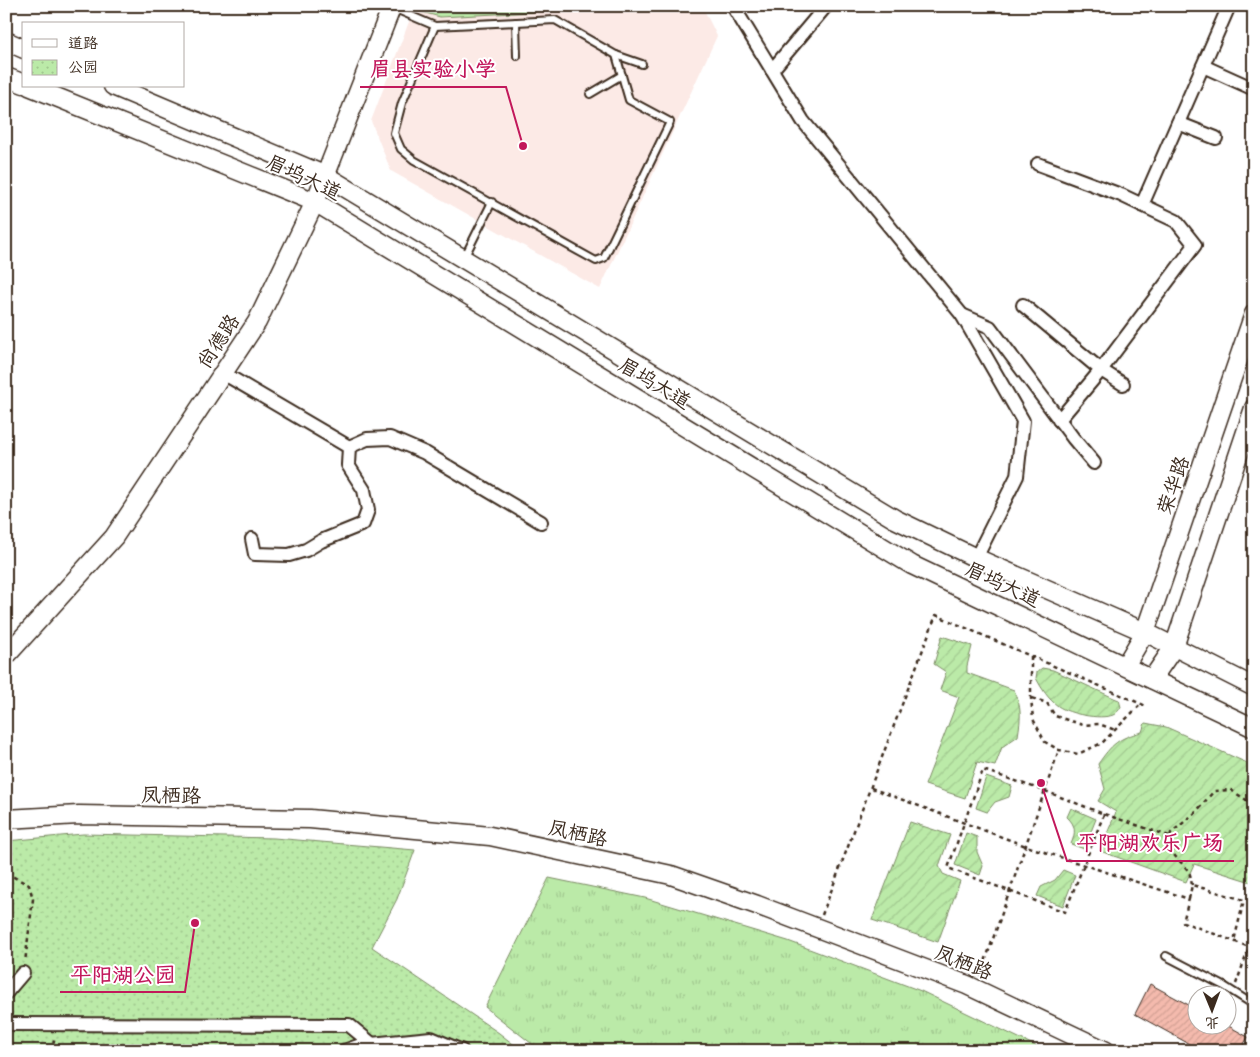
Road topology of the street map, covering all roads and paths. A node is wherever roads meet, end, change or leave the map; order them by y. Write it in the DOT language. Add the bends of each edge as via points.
graph roads {
  1 [pos="734,6"];
  2 [pos="826,6"];
  3 [pos="1229,6"];
  4 [pos="392,7"];
  5 [pos="516,22"];
  6 [pos="434,26"];
  7 [pos="6,41"];
  8 [pos="22,48"];
  9 [pos="616,55"];
  10 [pos="517,56"];
  11 [pos="642,64"];
  12 [pos="1203,66"];
  13 [pos="772,70"];
  14 [pos="622,75"];
  15 [pos="6,77"];
  16 [pos="22,83"];
  17 [pos="34,88"];
  18 [pos="118,88"];
  19 [pos="1254,90"];
  20 [pos="590,94"];
  21 [pos="1178,123"];
  22 [pos="1216,138"];
  23 [pos="1038,164"];
  24 [pos="326,176"];
  25 [pos="316,202"];
  26 [pos="492,202"];
  27 [pos="1142,205"];
  28 [pos="464,259"];
  29 [pos="1024,305"];
  30 [pos="1254,314"];
  31 [pos="962,315"];
  32 [pos="1102,370"];
  33 [pos="223,373"];
  34 [pos="1123,384"];
  35 [pos="1254,408"];
  36 [pos="1059,420"];
  37 [pos="349,447"];
  38 [pos="1094,464"];
  39 [pos="541,522"];
  40 [pos="252,539"];
  41 [pos="976,558"];
  42 [pos="1145,632"];
  43 [pos="1174,647"];
  44 [pos="6,656"];
  45 [pos="1031,656"];
  46 [pos="1125,666"];
  47 [pos="1152,679"];
  48 [pos="1254,687"];
  49 [pos="1031,698"];
  50 [pos="1141,704"];
  51 [pos="1146,706"];
  52 [pos="1254,728"];
  53 [pos="1115,730"];
  54 [pos="1059,750"];
  55 [pos="871,788"];
  56 [pos="1045,791"];
  57 [pos="1254,805"];
  58 [pos="1104,814"];
  59 [pos="6,820"];
  60 [pos="963,822"];
  61 [pos="1169,836"];
  62 [pos="1026,846"];
  63 [pos="1084,865"];
  64 [pos="6,873"];
  65 [pos="1192,885"];
  66 [pos="1010,892"];
  67 [pos="1189,899"];
  68 [pos="817,928"];
  69 [pos="1254,934"];
  70 [pos="1234,941"];
  71 [pos="1249,946"];
  72 [pos="1166,956"];
  73 [pos="23,973"];
  74 [pos="1218,984"];
  75 [pos="1236,984"];
  76 [pos="976,989"];
  77 [pos="6,992"];
  78 [pos="1238,995"];
  79 [pos="1254,1005"];
  80 [pos="6,1024"];
  81 [pos="372,1044"];
  82 [pos="344,1051"];
  83 [pos="462,1051"];
  84 [pos="1106,1051"];
  1 -- 13 [label="street"];
  2 -- 13 [label="street"];
  3 -- 12 [label="street"];
  4 -- 6 [label="lane"];
  4 -- 24 [label="main road, 尚德路"];
  5 -- 6 [label="lane"];
  5 -- 9 [label="lane" via="555,20"];
  5 -- 10 [label="lane"];
  6 -- 26 [label="lane" via="402,102 394,133 401,149 414,160"];
  7 -- 8 [label="main road"];
  9 -- 11 [label="lane"];
  9 -- 14 [label="lane"];
  12 -- 19 [label="street"];
  12 -- 21 [label="street"];
  13 -- 31 [label="street" via="803,121"];
  14 -- 20 [label="lane"];
  14 -- 26 [label="lane" via="629,100 670,122 604,258 596,261"];
  15 -- 16 [label="main road"];
  17 -- 25 [label="main road, 眉坞大道"];
  18 -- 24 [label="main road, 眉坞大道"];
  21 -- 22 [label="street"];
  21 -- 27 [label="street"];
  23 -- 27 [label="street"];
  24 -- 25 [label="main road, 尚德路"];
  24 -- 28 [label="main road, 眉坞大道"];
  25 -- 33 [label="main road, 尚德路" via="257,322"];
  25 -- 46 [label="main road, 眉坞大道" via="912,564"];
  26 -- 28 [label="lane"];
  27 -- 32 [label="street" via="1176,221 1195,245"];
  28 -- 41 [label="main road, 眉坞大道" via="895,519"];
  29 -- 32 [label="street"];
  30 -- 42 [label="main road, 荣华路"];
  31 -- 36 [label="street" via="990,327"];
  31 -- 41 [label="street" via="1023,421 1017,476"];
  32 -- 34 [label="street"];
  32 -- 36 [label="street"];
  33 -- 37 [label="street"];
  33 -- 44 [label="main road, 尚德路" via="114,537"];
  35 -- 43 [label="main road"];
  36 -- 38 [label="street"];
  37 -- 39 [label="street" via="367,439 390,438 424,453"];
  37 -- 40 [label="street" via="348,465 364,490 368,510 363,524 289,555 256,554"];
  41 -- 42 [label="main road, 眉坞大道"];
  42 -- 43 [label="main road, 眉坞大道"];
  42 -- 46 [label="main road, 荣华路"];
  43 -- 47 [label="main road"];
  43 -- 48 [label="main road, 眉坞大道"];
  45 -- 49 [label="path"];
  45 -- 50 [label="path"];
  45 -- 55 [label="path" via="936,615"];
  46 -- 47 [label="main road, 眉坞大道"];
  47 -- 52 [label="main road, 眉坞大道"];
  49 -- 53 [label="path" via="1047,703 1054,716"];
  49 -- 54 [label="path" via="1033,719 1045,742"];
  50 -- 51 [label="path"];
  50 -- 53 [label="path"];
  53 -- 54 [label="path" via="1102,743 1078,754"];
  54 -- 56 [label="path"];
  55 -- 60 [label="path"];
  55 -- 68 [label="path"];
  56 -- 58 [label="path"];
  56 -- 60 [label="path" via="983,770"];
  56 -- 62 [label="path"];
  57 -- 61 [label="path" via="1231,790 1214,791"];
  58 -- 61 [label="path"];
  58 -- 63 [label="path"];
  59 -- 68 [label="main road, 凤栖路" via="79,815 310,819 490,836 671,875"];
  60 -- 62 [label="path"];
  60 -- 66 [label="path" via="948,868"];
  61 -- 65 [label="path" via="1172,855 1190,873"];
  62 -- 63 [label="path"];
  62 -- 66 [label="path"];
  63 -- 66 [label="path" via="1065,912"];
  63 -- 67 [label="path"];
  64 -- 73 [label="path" via="29,885 33,899"];
  65 -- 67 [label="path"];
  65 -- 70 [label="path" via="1244,900"];
  66 -- 76 [label="path"];
  67 -- 70 [label="path" via="1183,922"];
  68 -- 76 [label="main road, 凤栖路"];
  69 -- 71 [label="path"];
  70 -- 71 [label="path"];
  71 -- 75 [label="path"];
  72 -- 74 [label="lane"];
  73 -- 77 [label="street"];
  76 -- 84 [label="main road, 凤栖路"];
  78 -- 79 [label="lane"];
  80 -- 81 [label="street" via="349,1024"];
  81 -- 82 [label="street"];
  81 -- 83 [label="street" via="431,1038"];
}
